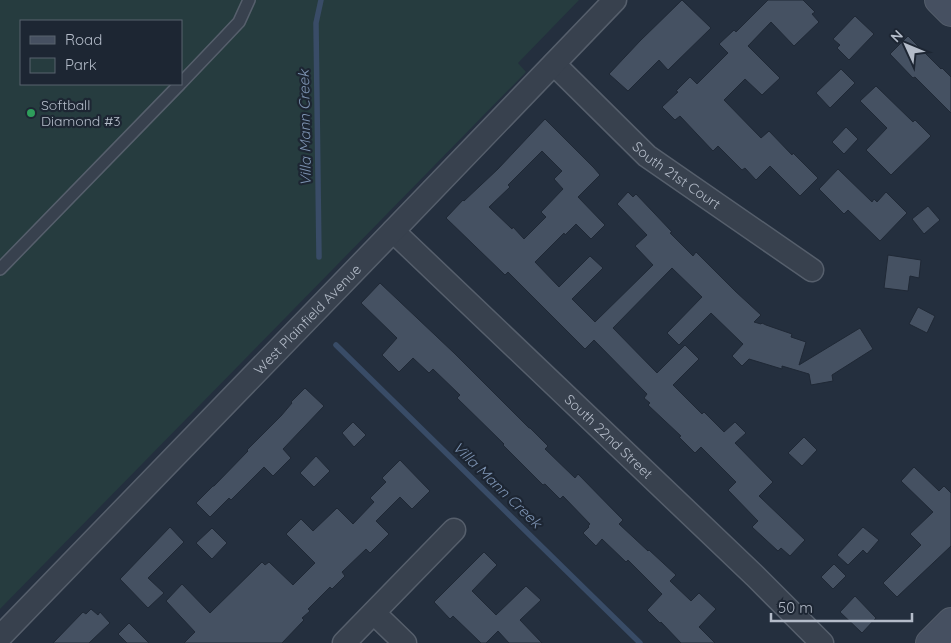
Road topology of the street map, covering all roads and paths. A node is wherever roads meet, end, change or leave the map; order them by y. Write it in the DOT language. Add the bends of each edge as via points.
graph roads {
  1 [pos="249,0"];
  2 [pos="616,0"];
  3 [pos="939,0"];
  4 [pos="951,12"];
  5 [pos="554,64"];
  6 [pos="182,82"];
  7 [pos="179,85"];
  8 [pos="394,231"];
  9 [pos="0,269"];
  10 [pos="812,270"];
  11 [pos="454,530"];
  12 [pos="374,613"];
  13 [pos="951,622"];
  14 [pos="0,637"];
  15 [pos="344,643"];
  16 [pos="405,643"];
  17 [pos="822,643"];
  18 [pos="930,643"];
  1 -- 6 [label="lane" via="238,22"];
  2 -- 5 [label="street, West Plainfield Avenue"];
  3 -- 4 [label="street"];
  5 -- 8 [label="street, West Plainfield Avenue"];
  5 -- 10 [label="street, South 21st Court" via="647,156"];
  7 -- 9 [label="lane"];
  8 -- 14 [label="street, West Plainfield Avenue"];
  8 -- 17 [label="street, South 22nd Street"];
  11 -- 12 [label="street"];
  12 -- 15 [label="street"];
  12 -- 16 [label="street"];
  13 -- 18 [label="street"];
}
